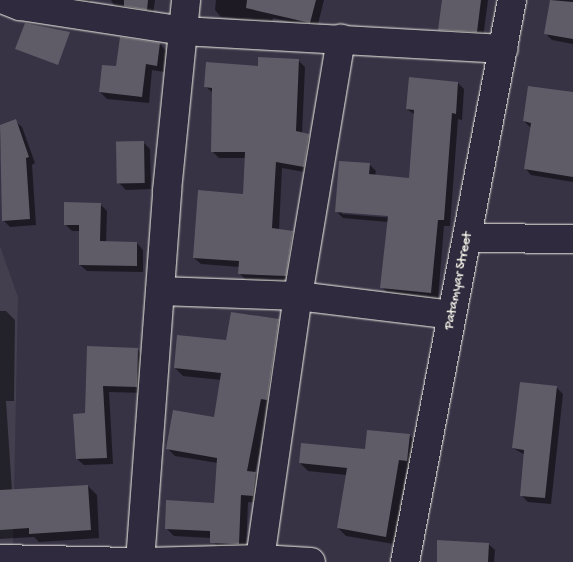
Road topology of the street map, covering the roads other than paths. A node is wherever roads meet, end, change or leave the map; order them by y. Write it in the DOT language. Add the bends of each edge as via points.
graph roads {
  1 [pos="4,0"];
  2 [pos="186,0"];
  3 [pos="512,0"];
  4 [pos="183,31"];
  5 [pos="341,40"];
  6 [pos="502,49"];
  7 [pos="467,238"];
  8 [pos="573,239"];
  9 [pos="160,291"];
  10 [pos="298,296"];
  11 [pos="452,315"];
  12 [pos="0,558"];
  13 [pos="260,560"];
  14 [pos="134,562"];
  15 [pos="142,562"];
  16 [pos="311,562"];
  17 [pos="405,562"];
  1 -- 4 [label="street" via="20,6"];
  2 -- 4 [label="street"];
  3 -- 6 [label="street, Patamyar Street"];
  4 -- 5 [label="street"];
  4 -- 9 [label="street"];
  5 -- 6 [label="street"];
  5 -- 10 [label="street"];
  6 -- 7 [label="street, Patamyar Street"];
  7 -- 8 [label="street"];
  7 -- 11 [label="street, Patamyar Street"];
  9 -- 10 [label="street"];
  9 -- 15 [label="street"];
  10 -- 11 [label="street"];
  10 -- 13 [label="street"];
  11 -- 17 [label="street, Patamyar Street"];
  12 -- 14 [label="street"];
  13 -- 15 [label="street"];
  13 -- 16 [label="street"];
}
